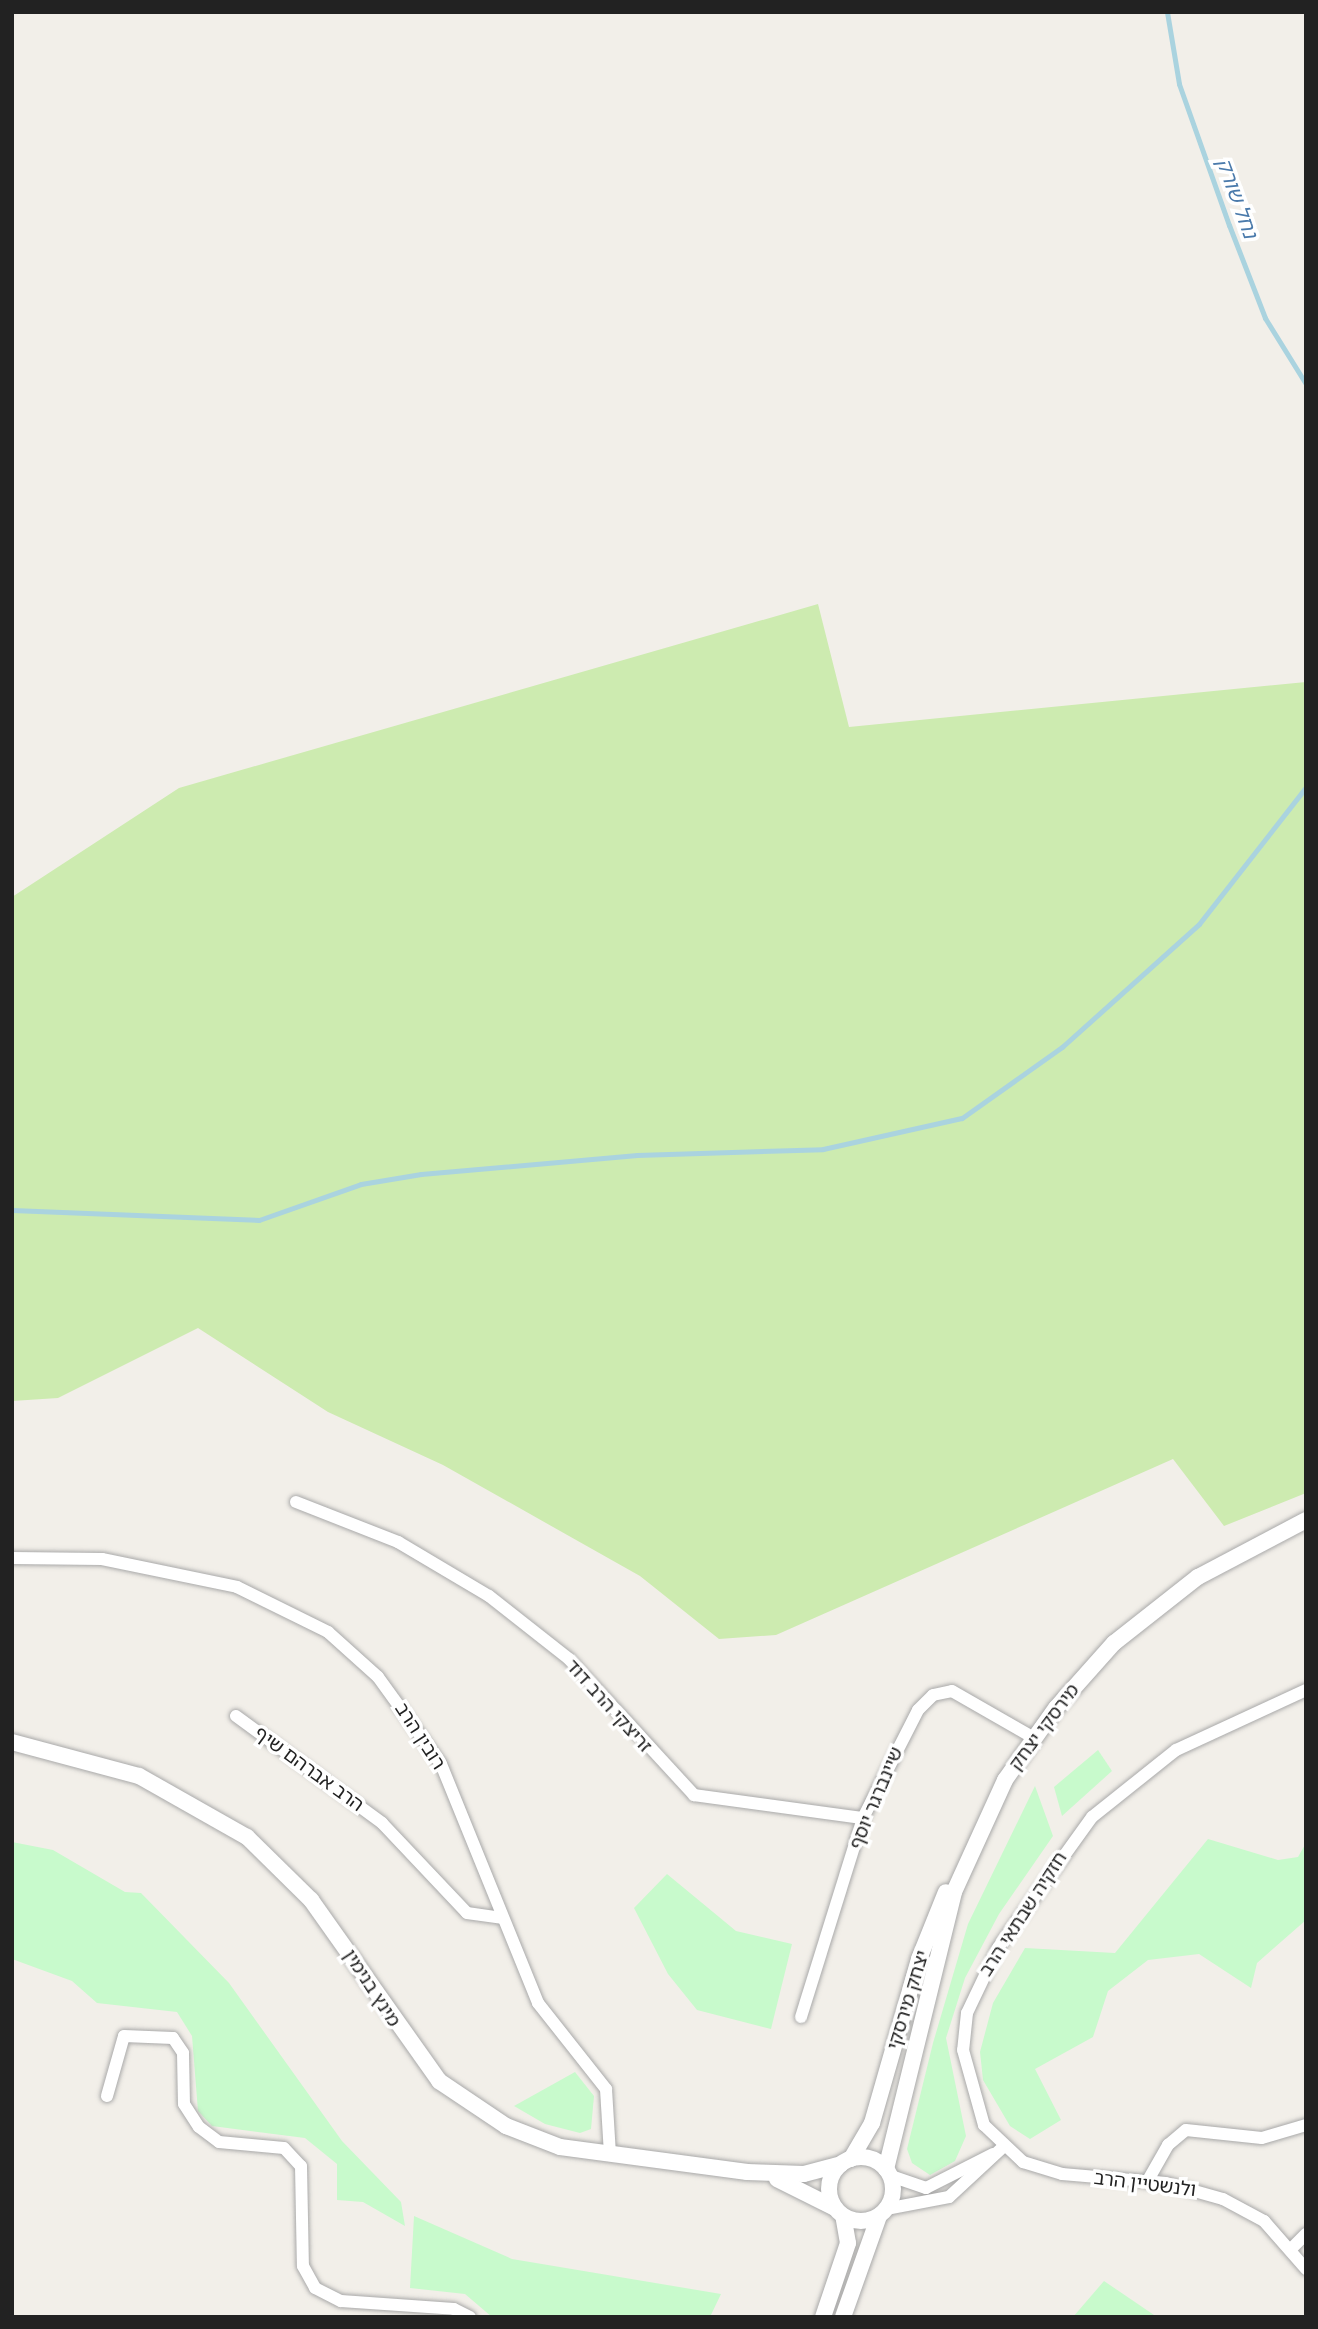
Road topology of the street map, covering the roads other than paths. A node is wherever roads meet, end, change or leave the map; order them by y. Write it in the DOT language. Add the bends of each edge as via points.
graph roads {
  1 [pos="296,1502"];
  2 [pos="1306,1520"];
  3 [pos="12,1558"];
  4 [pos="1306,1690"];
  5 [pos="236,1716"];
  6 [pos="1034,1738"];
  7 [pos="12,1742"];
  8 [pos="863,1818"];
  9 [pos="972,1843"];
  10 [pos="502,1918"];
  11 [pos="801,2017"];
  12 [pos="916,2036"];
  13 [pos="107,2096"];
  14 [pos="1306,2125"];
  15 [pos="1002,2148"];
  16 [pos="610,2155"];
  17 [pos="846,2161"];
  18 [pos="888,2172"];
  19 [pos="758,2173"];
  20 [pos="1147,2182"];
  21 [pos="839,2212"];
  22 [pos="883,2212"];
  23 [pos="1306,2234"];
  24 [pos="1292,2248"];
  25 [pos="1306,2269"];
  26 [pos="470,2317"];
  27 [pos="823,2317"];
  28 [pos="843,2317"];
  1 -- 8 [label="street, זריצקי הרב דוד" via="398,1542 489,1596 569,1659 694,1795"];
  2 -- 6 [label="street, מירסקי יצחק" via="1237,1552 1166,1600 1092,1664"];
  3 -- 10 [label="street, רובין הרב" via="102,1559 180,1572 268,1600 328,1632 401,1702 441,1764"];
  4 -- 15 [label="street, חזקיה שבתאי הרב" via="1176,1750 1116,1795 1074,1838 998,1948 963,2029 969,2090 984,2125"];
  5 -- 10 [label="street, הרב אברהם שיף" via="382,1823 467,1913"];
  6 -- 8 [label="street, שיינברגר יוסף" via="965,1696 933,1695 895,1749"];
  6 -- 9 [label="street, מירסקי יצחק"];
  7 -- 16 [label="street, מינץ בנימין" via="139,1776 222,1819 311,1900 439,2081 520,2133"];
  8 -- 11 [label="street, שיינברגר יוסף"];
  9 -- 12 [label="street, מירסקי יצחק"];
  9 -- 17 [label="street, יצחק מירסקי" via="933,1921 872,2123"];
  10 -- 16 [label="street, רובין הרב" via="538,2003 606,2089"];
  12 -- 18 [label="street, יצחק מירסקי"];
  13 -- 26 [label="street" via="124,2036 173,2038 183,2053 184,2104 199,2127 219,2142 284,2147 301,2166 303,2266 315,2287 341,2301 454,2309"];
  14 -- 20 [label="street" via="1262,2138 1186,2130 1168,2145"];
  15 -- 18 [label="street" via="933,2186 911,2187"];
  15 -- 20 [label="street, ולנשטיין הרב" via="1062,2174"];
  15 -- 22 [label="street" via="949,2197"];
  16 -- 19 [label="street, מינץ בנימין"];
  17 -- 18 [label="street" via="870,2158"];
  17 -- 19 [label="street" via="804,2174"];
  17 -- 21 [label="street" via="829,2190"];
  18 -- 22 [label="street" via="893,2193"];
  19 -- 21 [label="street"];
  20 -- 24 [label="street, ולנשטיין הרב" via="1223,2199 1264,2221"];
  21 -- 22 [label="street" via="861,2221"];
  21 -- 27 [label="street" via="848,2243"];
  22 -- 28 [label="street"];
  23 -- 24 [label="street"];
  24 -- 25 [label="street, ולנשטיין הרב"];
}
